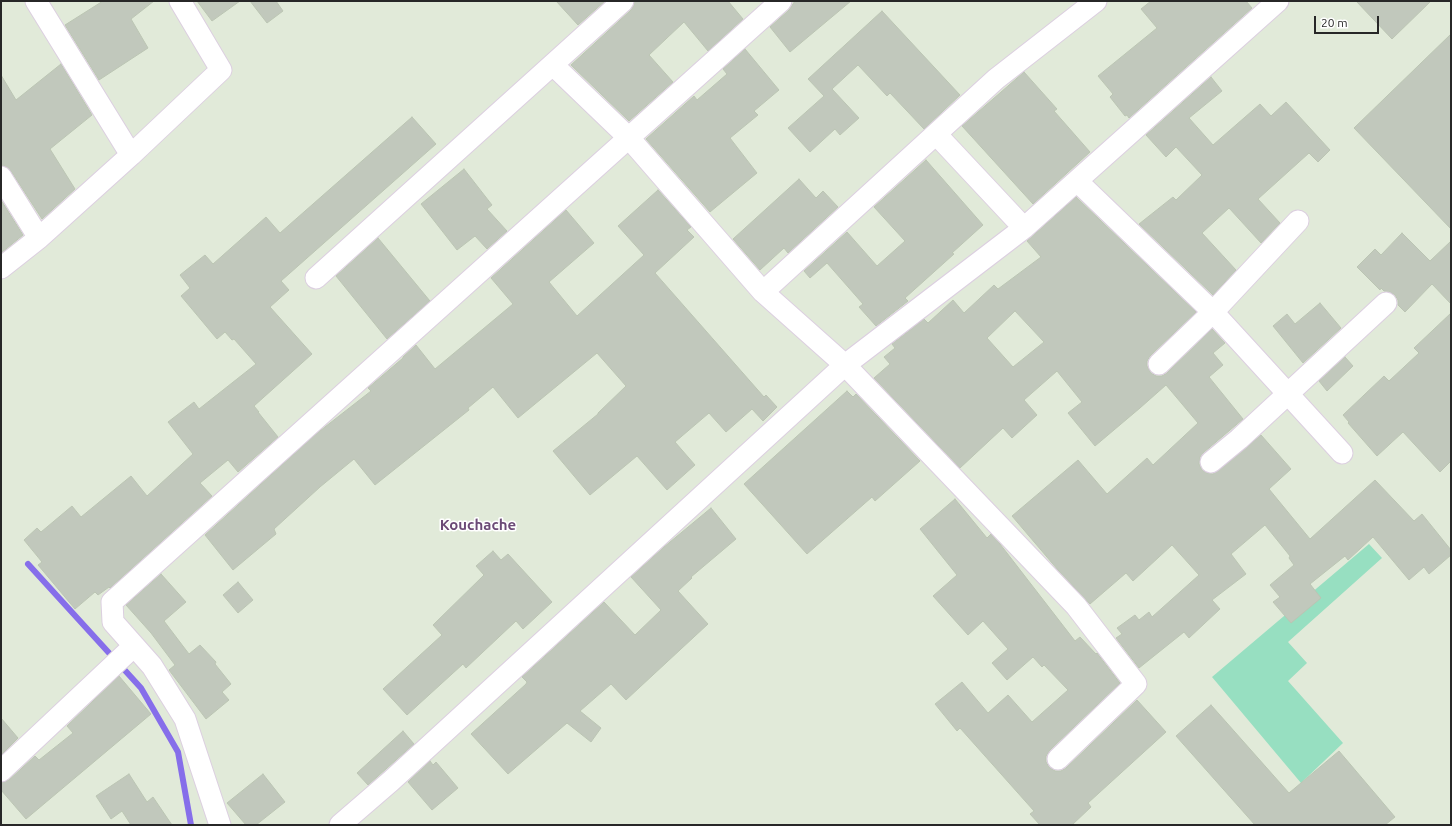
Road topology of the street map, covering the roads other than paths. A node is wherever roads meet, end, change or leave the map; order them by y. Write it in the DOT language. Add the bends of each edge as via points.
graph roads {
  1 [pos="36,1"];
  2 [pos="180,1"];
  3 [pos="623,1"];
  4 [pos="782,1"];
  5 [pos="1096,1"];
  6 [pos="1278,1"];
  7 [pos="553,65"];
  8 [pos="936,134"];
  9 [pos="629,138"];
  10 [pos="131,155"];
  11 [pos="1,177"];
  12 [pos="1077,181"];
  13 [pos="1298,221"];
  14 [pos="1024,228"];
  15 [pos="39,238"];
  16 [pos="1,268"];
  17 [pos="316,278"];
  18 [pos="764,292"];
  19 [pos="1386,303"];
  20 [pos="1212,312"];
  21 [pos="1159,364"];
  22 [pos="845,365"];
  23 [pos="1288,393"];
  24 [pos="1342,453"];
  25 [pos="1210,462"];
  26 [pos="134,646"];
  27 [pos="1058,759"];
  28 [pos="1,771"];
  29 [pos="220,825"];
  30 [pos="340,825"];
  1 -- 10 [label="street"];
  2 -- 10 [label="street" via="221,70"];
  3 -- 7 [label="street"];
  4 -- 9 [label="street"];
  5 -- 8 [label="street" via="996,79"];
  6 -- 12 [label="street"];
  7 -- 9 [label="street"];
  7 -- 17 [label="street"];
  8 -- 14 [label="street"];
  8 -- 18 [label="street"];
  9 -- 18 [label="street"];
  9 -- 26 [label="street" via="112,602 113,622"];
  10 -- 15 [label="street"];
  11 -- 15 [label="street"];
  12 -- 14 [label="street"];
  12 -- 20 [label="street"];
  13 -- 20 [label="street"];
  14 -- 22 [label="street"];
  15 -- 16 [label="street"];
  18 -- 22 [label="street"];
  19 -- 23 [label="street"];
  20 -- 21 [label="street"];
  20 -- 23 [label="street"];
  22 -- 27 [label="street" via="1076,606 1136,684"];
  22 -- 30 [label="street"];
  23 -- 24 [label="street"];
  23 -- 25 [label="street"];
  26 -- 28 [label="street"];
  26 -- 29 [label="street" via="152,666 185,719"];
}
